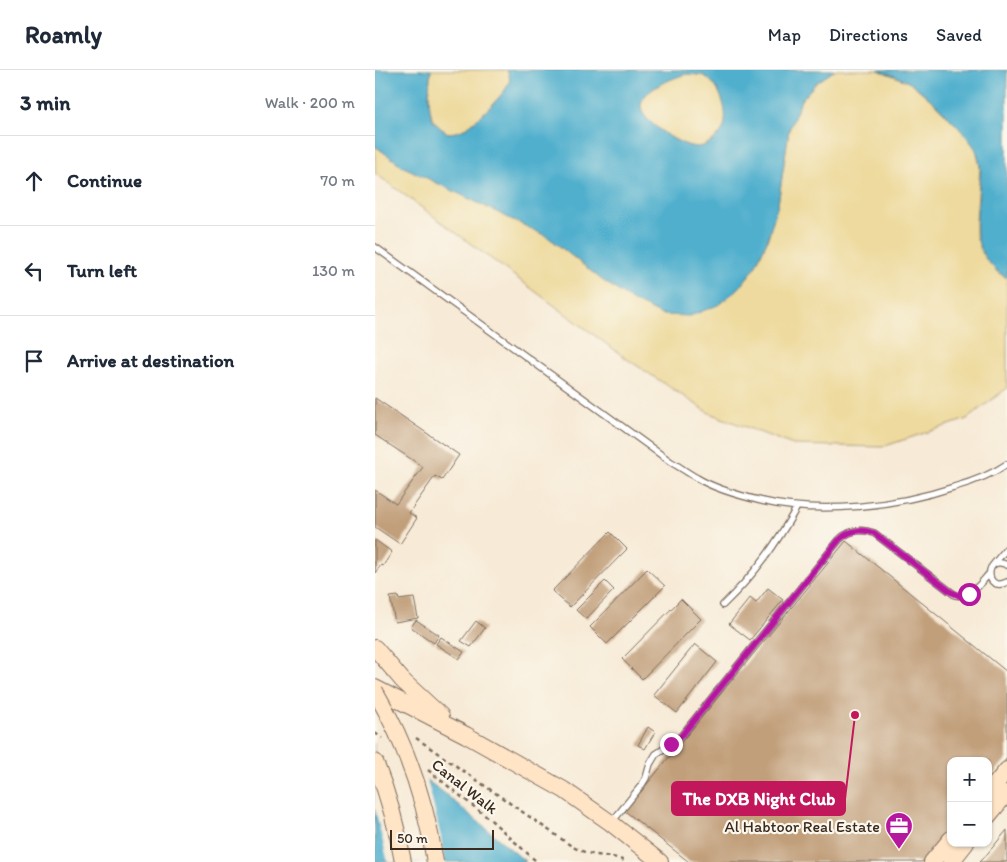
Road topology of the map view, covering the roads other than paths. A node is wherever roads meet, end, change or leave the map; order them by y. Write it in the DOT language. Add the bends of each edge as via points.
graph roads {
  1 [pos="375,247"];
  2 [pos="1007,464"];
  3 [pos="797,506"];
  4 [pos="1007,548"];
  5 [pos="1007,565"];
  6 [pos="993,566"];
  7 [pos="989,574"];
  8 [pos="1007,582"];
  9 [pos="723,604"];
  10 [pos="375,648"];
  11 [pos="375,690"];
  12 [pos="466,735"];
  13 [pos="375,762"];
  14 [pos="1007,770"];
  15 [pos="992,788"];
  16 [pos="1007,793"];
  17 [pos="992,811"];
  18 [pos="611,823"];
  19 [pos="947,844"];
  20 [pos="963,847"];
  21 [pos="403,862"];
  22 [pos="435,862"];
  23 [pos="660,862"];
  24 [pos="933,862"];
  25 [pos="951,862"];
  1 -- 3 [label="lane" via="698,479 763,502"];
  2 -- 3 [label="lane" via="973,482 904,500 833,508"];
  3 -- 9 [label="lane" via="765,558"];
  4 -- 6 [label="lane"];
  5 -- 6 [label="lane" via="997,563"];
  6 -- 7 [label="lane"];
  7 -- 8 [label="lane" via="997,584"];
  7 -- 18 [label="lane" via="969,594 955,595 874,533 859,530 844,535 682,735 656,754 641,786"];
  10 -- 12 [label="street" via="418,696"];
  11 -- 12 [label="street"];
  11 -- 22 [label="street, bridge" via="415,775"];
  12 -- 18 [label="street" via="564,790"];
  13 -- 21 [label="street" via="392,810"];
  14 -- 15 [label="street"];
  16 -- 17 [label="street"];
  18 -- 23 [label="street"];
  19 -- 24 [label="street"];
  20 -- 25 [label="street"];
}
